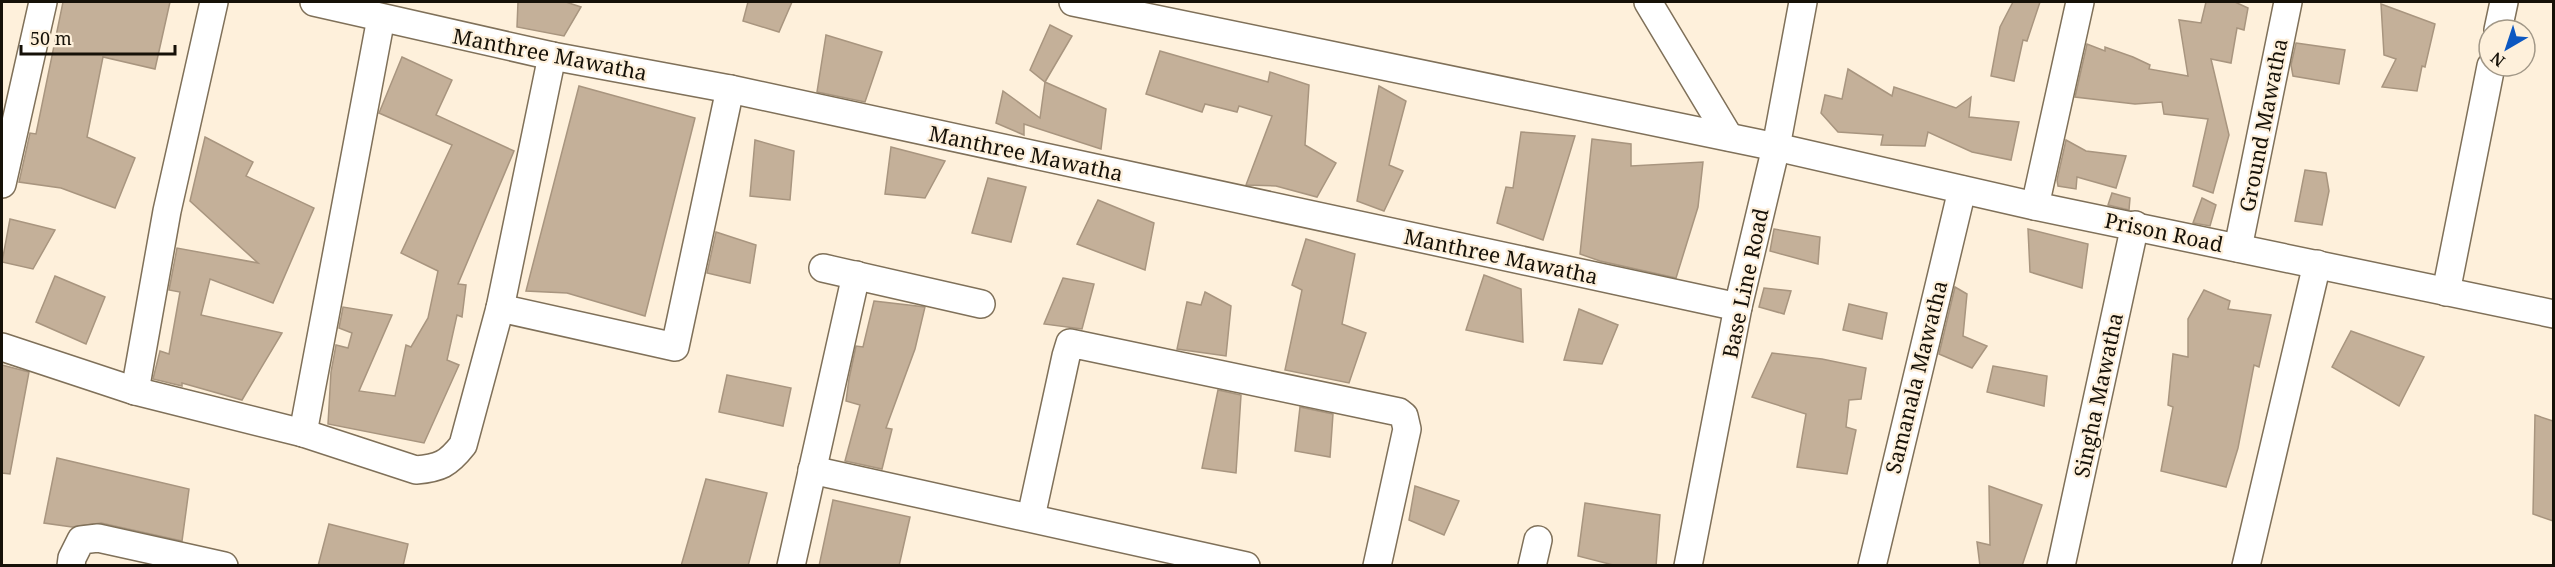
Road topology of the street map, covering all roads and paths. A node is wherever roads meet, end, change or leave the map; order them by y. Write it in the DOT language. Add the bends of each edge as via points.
graph roads {
  1 [pos="43,2"];
  2 [pos="214,2"];
  3 [pos="314,2"];
  4 [pos="1072,2"];
  5 [pos="1648,2"];
  6 [pos="1803,2"];
  7 [pos="2080,2"];
  8 [pos="2288,2"];
  9 [pos="2504,2"];
  10 [pos="381,18"];
  11 [pos="2501,18"];
  12 [pos="552,56"];
  13 [pos="2489,78"];
  14 [pos="730,89"];
  15 [pos="1729,137"];
  16 [pos="1776,147"];
  17 [pos="2,184"];
  18 [pos="1962,190"];
  19 [pos="2035,206"];
  20 [pos="2135,225"];
  21 [pos="2238,248"];
  22 [pos="2317,264"];
  23 [pos="823,268"];
  24 [pos="856,275"];
  25 [pos="2445,292"];
  26 [pos="981,304"];
  27 [pos="1738,307"];
  28 [pos="500,308"];
  29 [pos="2553,314"];
  30 [pos="2,347"];
  31 [pos="135,391"];
  32 [pos="303,433"];
  33 [pos="812,470"];
  34 [pos="1031,517"];
  35 [pos="71,566"];
  36 [pos="225,566"];
  37 [pos="791,566"];
  38 [pos="1245,566"];
  39 [pos="1377,566"];
  40 [pos="1688,566"];
  41 [pos="1872,566"];
  42 [pos="2061,566"];
  43 [pos="2246,566"];
  1 -- 17 [label="street"];
  2 -- 31 [label="street" via="167,211"];
  3 -- 10 [label="street, Manthree Mawatha"];
  4 -- 15 [label="street, Prison Road"];
  5 -- 15 [label="street"];
  6 -- 16 [label="street, Base Line Road"];
  7 -- 19 [label="street"];
  8 -- 21 [label="street, Ground Mawatha"];
  9 -- 11 [label="street"];
  10 -- 12 [label="street, Manthree Mawatha"];
  10 -- 32 [label="street"];
  12 -- 14 [label="street, Manthree Mawatha"];
  12 -- 28 [label="street"];
  13 -- 25 [label="street"];
  14 -- 27 [label="street, Manthree Mawatha"];
  14 -- 28 [label="street" via="675,347"];
  15 -- 16 [label="street, Prison Road"];
  16 -- 18 [label="street, Prison Road"];
  16 -- 27 [label="street, Base Line Road"];
  18 -- 19 [label="street, Prison Road"];
  18 -- 41 [label="street, Samanala Mawatha"];
  19 -- 20 [label="street, Prison Road"];
  20 -- 21 [label="street, Prison Road"];
  20 -- 42 [label="street, Singha Mawatha"];
  21 -- 22 [label="street, Prison Road"];
  22 -- 25 [label="street, Prison Road"];
  22 -- 43 [label="street"];
  23 -- 24 [label="street"];
  24 -- 26 [label="street"];
  24 -- 33 [label="street"];
  25 -- 29 [label="street, Prison Road"];
  27 -- 40 [label="street, Base Line Road"];
  28 -- 32 [label="street" via="463,445 451,461 433,469 416,470"];
  30 -- 31 [label="street"];
  31 -- 32 [label="street"];
  33 -- 34 [label="street"];
  33 -- 37 [label="street"];
  34 -- 38 [label="street"];
  34 -- 39 [label="street" via="1070,343 1399,412 1407,429"];
  35 -- 36 [label="street" via="81,540 98,538"];
}
